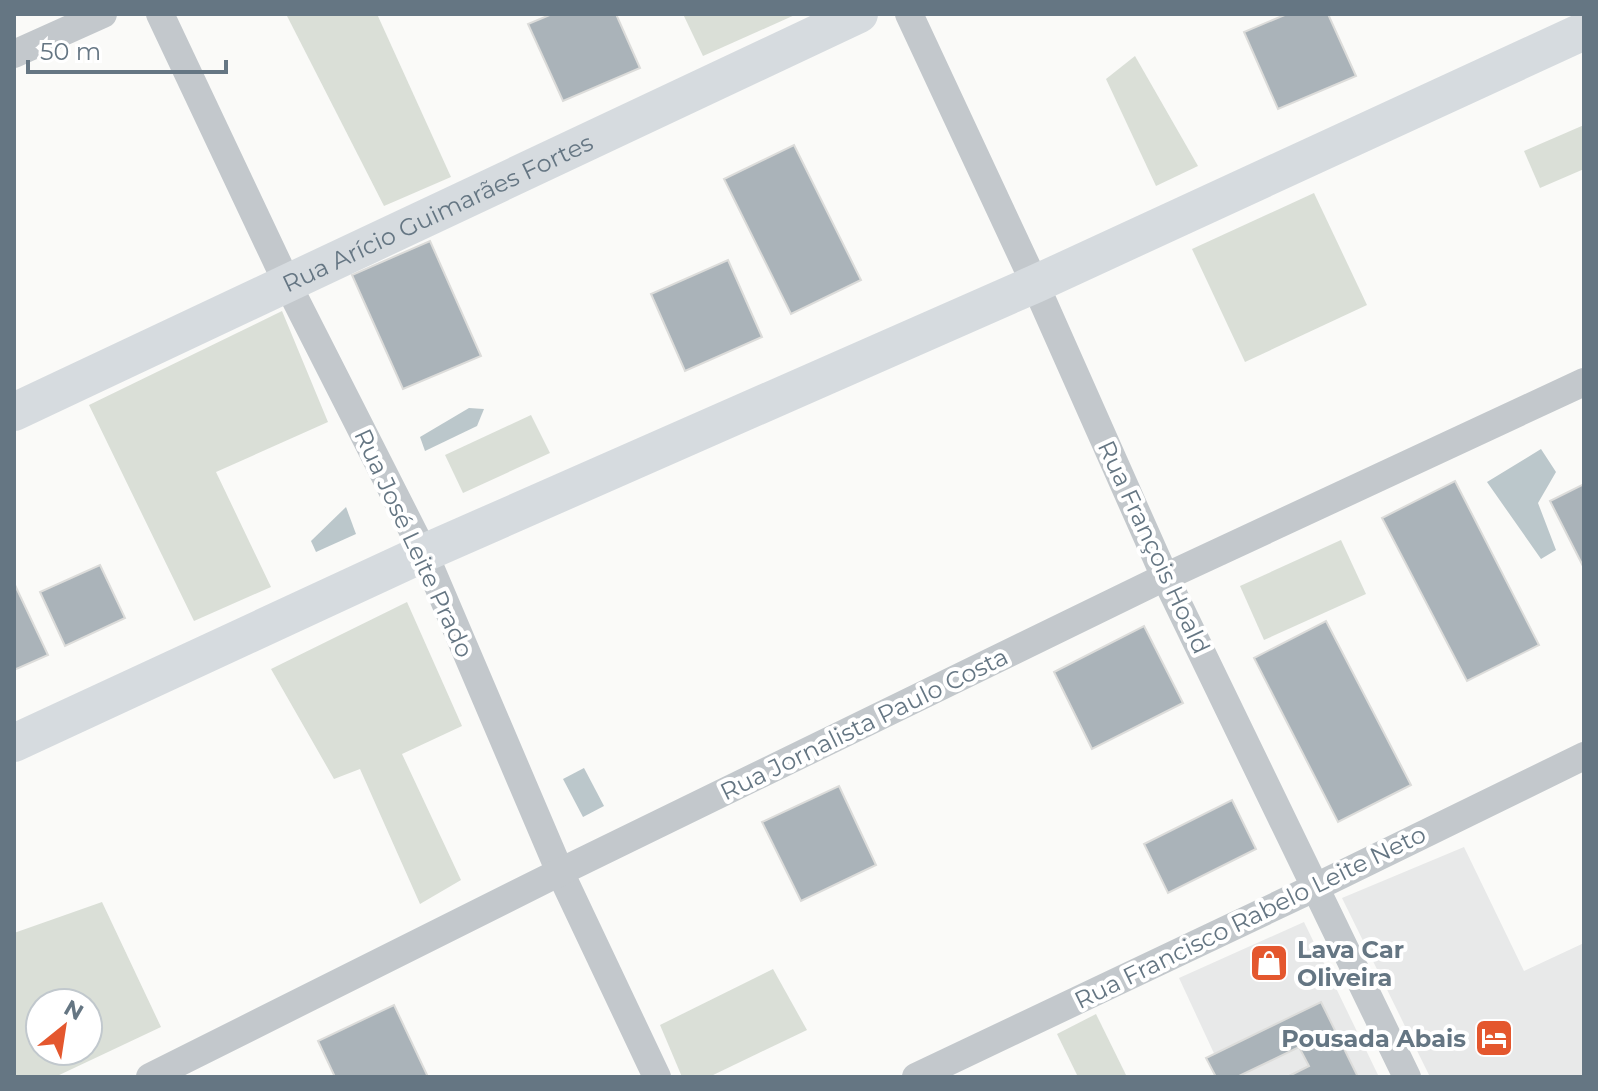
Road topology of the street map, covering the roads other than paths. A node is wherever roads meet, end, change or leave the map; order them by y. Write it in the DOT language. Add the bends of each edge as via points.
graph roads {
  1 [pos="103,14"];
  2 [pos="160,14"];
  3 [pos="859,14"];
  4 [pos="909,14"];
  5 [pos="1584,31"];
  6 [pos="14,54"];
  7 [pos="287,283"];
  8 [pos="1035,284"];
  9 [pos="1584,382"];
  10 [pos="14,412"];
  11 [pos="424,553"];
  12 [pos="1165,577"];
  13 [pos="14,743"];
  14 [pos="1584,756"];
  15 [pos="560,872"];
  16 [pos="1316,887"];
  17 [pos="150,1077"];
  18 [pos="657,1077"];
  19 [pos="916,1077"];
  20 [pos="1407,1077"];
  1 -- 6 [label="street"];
  2 -- 7 [label="street, Rua José Leite Prado"];
  3 -- 7 [label="street, Rua Arício Guimarães Fortes"];
  4 -- 8 [label="street, Rua François Hoald"];
  5 -- 8 [label="street"];
  7 -- 10 [label="street, Rua Arício Guimarães Fortes"];
  7 -- 11 [label="street, Rua José Leite Prado"];
  8 -- 11 [label="street"];
  8 -- 12 [label="street, Rua François Hoald"];
  9 -- 12 [label="street, Rua Jornalista Paulo Costa"];
  11 -- 13 [label="street"];
  11 -- 15 [label="street, Rua José Leite Prado"];
  12 -- 15 [label="street, Rua Jornalista Paulo Costa"];
  12 -- 16 [label="street, Rua François Hoald"];
  14 -- 16 [label="street, Rua Francisco Rabelo Leite Neto"];
  15 -- 17 [label="street, Rua Jornalista Paulo Costa"];
  15 -- 18 [label="street, Rua José Leite Prado"];
  16 -- 19 [label="street, Rua Francisco Rabelo Leite Neto"];
  16 -- 20 [label="street, Rua François Hoald"];
}
